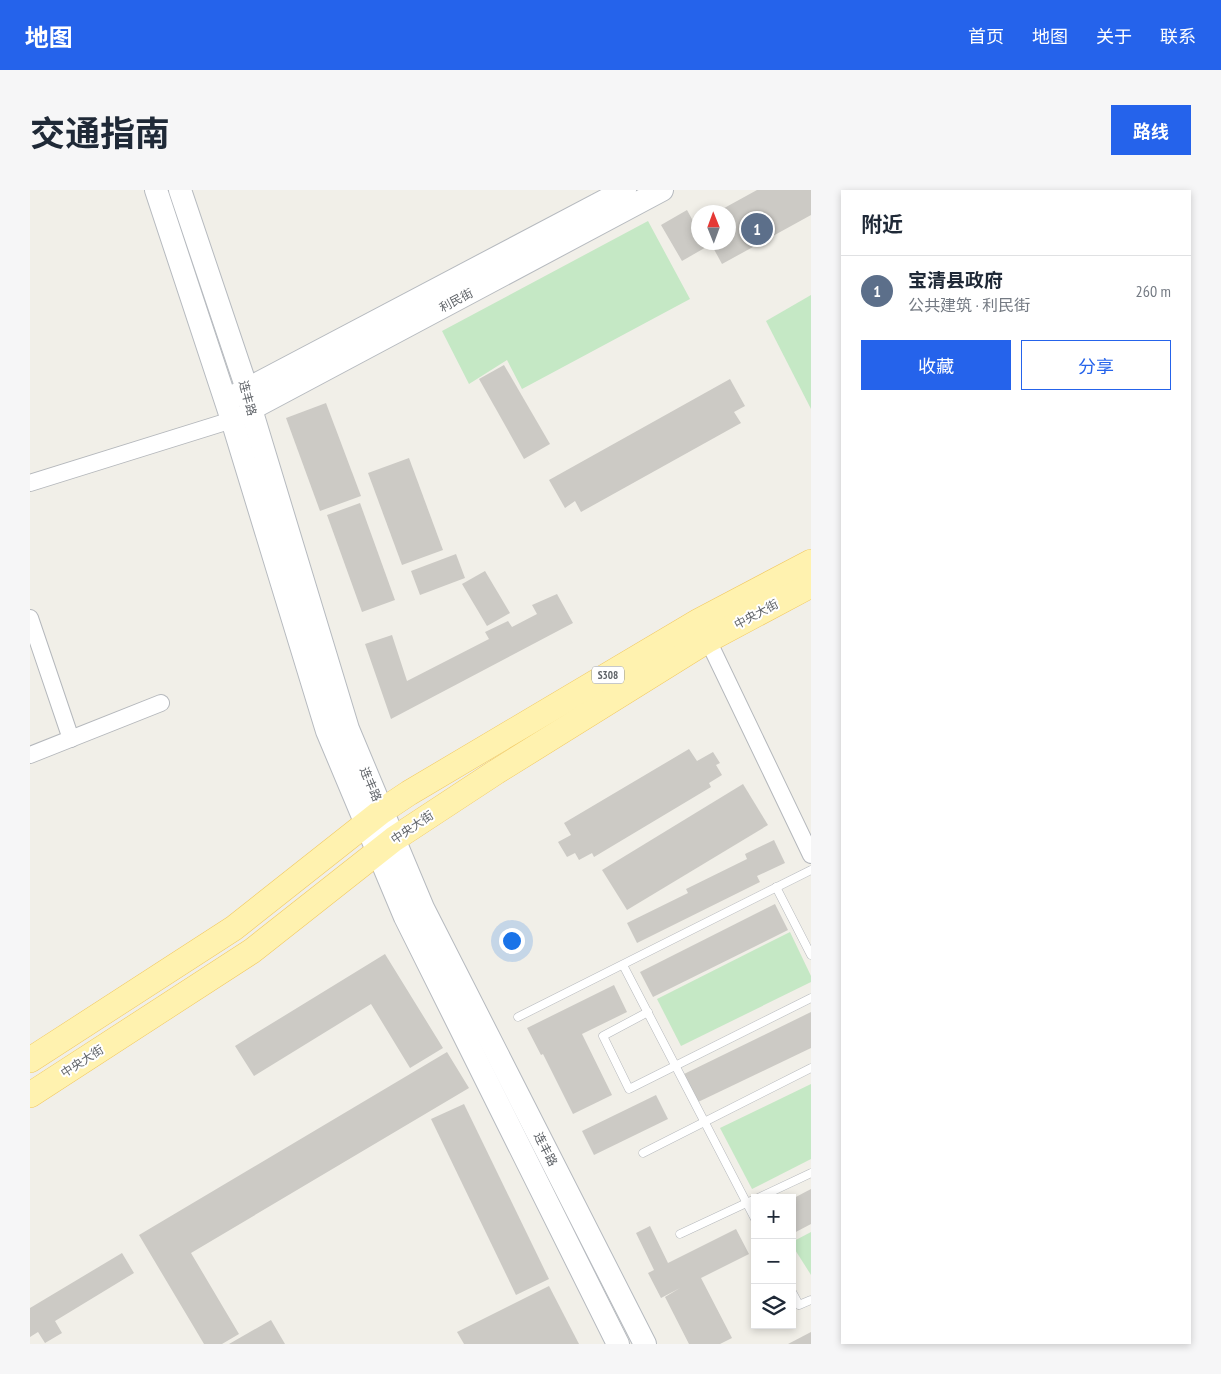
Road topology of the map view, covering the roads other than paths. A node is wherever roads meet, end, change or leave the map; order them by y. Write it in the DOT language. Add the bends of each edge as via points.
graph roads {
  1 [pos="156,190"];
  2 [pos="180,190"];
  3 [pos="625,190"];
  4 [pos="662,190"];
  5 [pos="239,405"];
  6 [pos="30,483"];
  7 [pos="811,562"];
  8 [pos="811,585"];
  9 [pos="30,618"];
  10 [pos="703,630"];
  11 [pos="161,703"];
  12 [pos="71,739"];
  13 [pos="30,755"];
  14 [pos="374,818"];
  15 [pos="386,846"];
  16 [pos="811,855"];
  17 [pos="811,870"];
  18 [pos="776,887"];
  19 [pos="811,955"];
  20 [pos="623,965"];
  21 [pos="811,998"];
  22 [pos="648,1012"];
  23 [pos="518,1017"];
  24 [pos="30,1060"];
  25 [pos="675,1066"];
  26 [pos="811,1068"];
  27 [pos="30,1095"];
  28 [pos="704,1122"];
  29 [pos="643,1153"];
  30 [pos="811,1173"];
  31 [pos="765,1194"];
  32 [pos="751,1200"];
  33 [pos="746,1203"];
  34 [pos="751,1212"];
  35 [pos="680,1234"];
  36 [pos="796,1299"];
  37 [pos="811,1300"];
  38 [pos="639,1342"];
  39 [pos="618,1344"];
  1 -- 5 [label="street, 连丰路"];
  2 -- 5 [label="street, 连丰路"];
  3 -- 5 [label="street, 利民街"];
  4 -- 5 [label="street, 利民街"];
  5 -- 6 [label="street"];
  5 -- 14 [label="street, 连丰路" via="348,729"];
  7 -- 10 [label="main road, 中央大街 / S308"];
  8 -- 10 [label="main road, 中央大街"];
  9 -- 12 [label="street"];
  10 -- 14 [label="main road, 中央大街 / S308" via="409,793"];
  10 -- 15 [label="main road, 中央大街"];
  10 -- 16 [label="street"];
  11 -- 12 [label="street"];
  12 -- 13 [label="street"];
  14 -- 15 [label="street, 连丰路"];
  14 -- 24 [label="main road, 中央大街" via="234,928"];
  15 -- 27 [label="main road, 中央大街" via="252,951"];
  15 -- 38 [label="street, 连丰路" via="423,908"];
  15 -- 39 [label="street, 连丰路" via="405,917"];
  17 -- 18 [label="lane"];
  18 -- 19 [label="lane"];
  18 -- 20 [label="lane"];
  20 -- 22 [label="lane"];
  20 -- 23 [label="lane"];
  21 -- 25 [label="lane"];
  22 -- 25 [label="lane"];
  22 -- 25 [label="lane" via="604,1036 629,1089"];
  25 -- 28 [label="lane"];
  26 -- 28 [label="lane"];
  28 -- 29 [label="lane"];
  28 -- 33 [label="lane"];
  30 -- 31 [label="lane"];
  32 -- 33 [label="lane"];
  33 -- 34 [label="lane"];
  33 -- 35 [label="lane"];
  36 -- 37 [label="lane" via="799,1305"];
}
